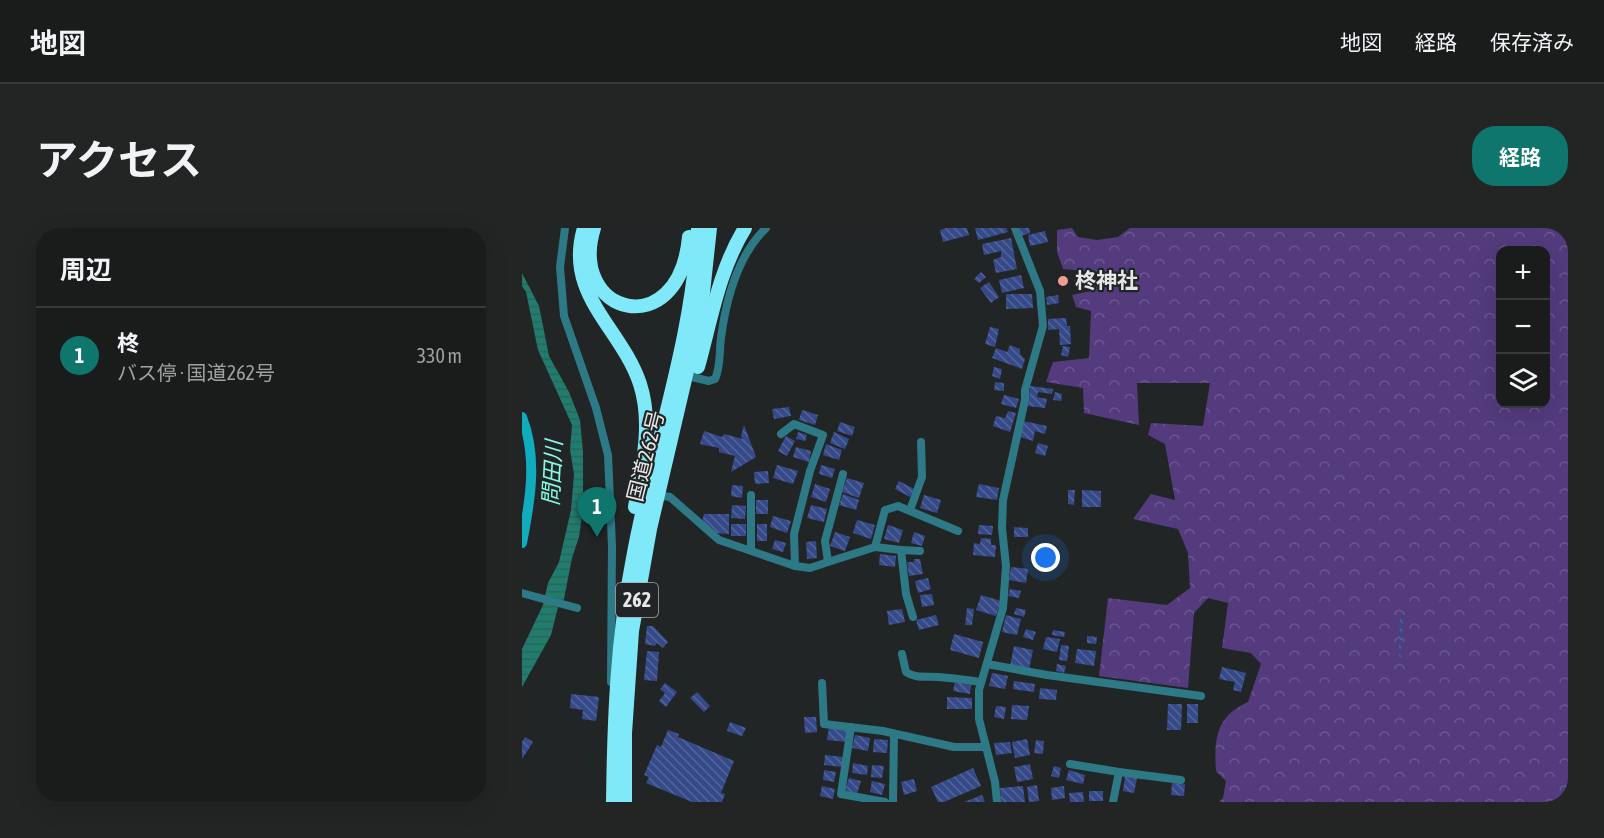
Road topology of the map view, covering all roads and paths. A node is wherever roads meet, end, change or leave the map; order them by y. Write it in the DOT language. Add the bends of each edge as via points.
graph roads {
  1 [pos="565,228"];
  2 [pos="584,228"];
  3 [pos="594,228"];
  4 [pos="690,228"];
  5 [pos="698,228"];
  6 [pos="710,228"];
  7 [pos="745,228"];
  8 [pos="766,228"];
  9 [pos="1015,228"];
  10 [pos="692,377"];
  11 [pos="522,417"];
  12 [pos="781,434"];
  13 [pos="921,442"];
  14 [pos="843,474"];
  15 [pos="657,495"];
  16 [pos="751,495"];
  17 [pos="910,510"];
  18 [pos="958,531"];
  19 [pos="522,543"];
  20 [pos="875,547"];
  21 [pos="751,550"];
  22 [pos="901,550"];
  23 [pos="920,551"];
  24 [pos="828,562"];
  25 [pos="795,566"];
  26 [pos="522,593"];
  27 [pos="626,599"];
  28 [pos="575,607"];
  29 [pos="914,617"];
  30 [pos="902,654"];
  31 [pos="987,664"];
  32 [pos="981,682"];
  33 [pos="822,683"];
  34 [pos="1201,696"];
  35 [pos="851,727"];
  36 [pos="894,734"];
  37 [pos="985,747"];
  38 [pos="1070,764"];
  39 [pos="1119,772"];
  40 [pos="613,779"];
  41 [pos="1181,780"];
  42 [pos="613,802"];
  43 [pos="625,802"];
  44 [pos="885,802"];
  45 [pos="893,802"];
  46 [pos="997,802"];
  47 [pos="1113,802"];
  1 -- 40 [label="street" via="560,267 564,316 608,455"];
  2 -- 27 [label="highway" via="579,263 585,288 632,363 645,405 646,431 628,547"];
  3 -- 4 [label="highway" via="589,256 593,276 602,291 626,305 644,306 662,299 674,287 688,253"];
  5 -- 27 [label="highway, 国道262号 / 262" via="685,332"];
  6 -- 10 [label="highway"];
  7 -- 10 [label="highway" via="731,252"];
  8 -- 10 [label="street" via="755,239 735,281 715,379"];
  9 -- 31 [label="street" via="1040,291 1043,326 1005,489 1003,608"];
  10 -- 15 [label="highway, 国道262号 / 262" via="681,402"];
  11 -- 19 [label="street" via="531,472"];
  12 -- 25 [label="street" via="794,424 823,435 794,534"];
  13 -- 17 [label="street" via="922,477"];
  14 -- 24 [label="street" via="825,541"];
  15 -- 21 [label="street" via="670,497 719,540"];
  15 -- 43 [label="highway, 国道262号 / 262" via="632,631"];
  16 -- 21 [label="street"];
  17 -- 18 [label="street"];
  17 -- 20 [label="street" via="898,506 885,510"];
  20 -- 22 [label="street"];
  20 -- 24 [label="street"];
  21 -- 25 [label="street"];
  22 -- 23 [label="street"];
  22 -- 29 [label="street" via="906,594"];
  24 -- 25 [label="street" via="810,568"];
  26 -- 28 [label="street"];
  27 -- 40 [label="highway, 国道262号 / 262" via="615,691"];
  30 -- 32 [label="street" via="906,672 912,676"];
  31 -- 32 [label="street"];
  31 -- 34 [label="street"];
  32 -- 37 [label="street" via="979,719"];
  33 -- 35 [label="street" via="824,724"];
  35 -- 36 [label="street"];
  35 -- 44 [label="street" via="842,794"];
  36 -- 37 [label="street" via="954,747"];
  36 -- 45 [label="street"];
  37 -- 46 [label="street"];
  38 -- 39 [label="street"];
  39 -- 41 [label="street"];
  39 -- 47 [label="street"];
  40 -- 42 [label="highway, 国道262号 / 262"];
}
